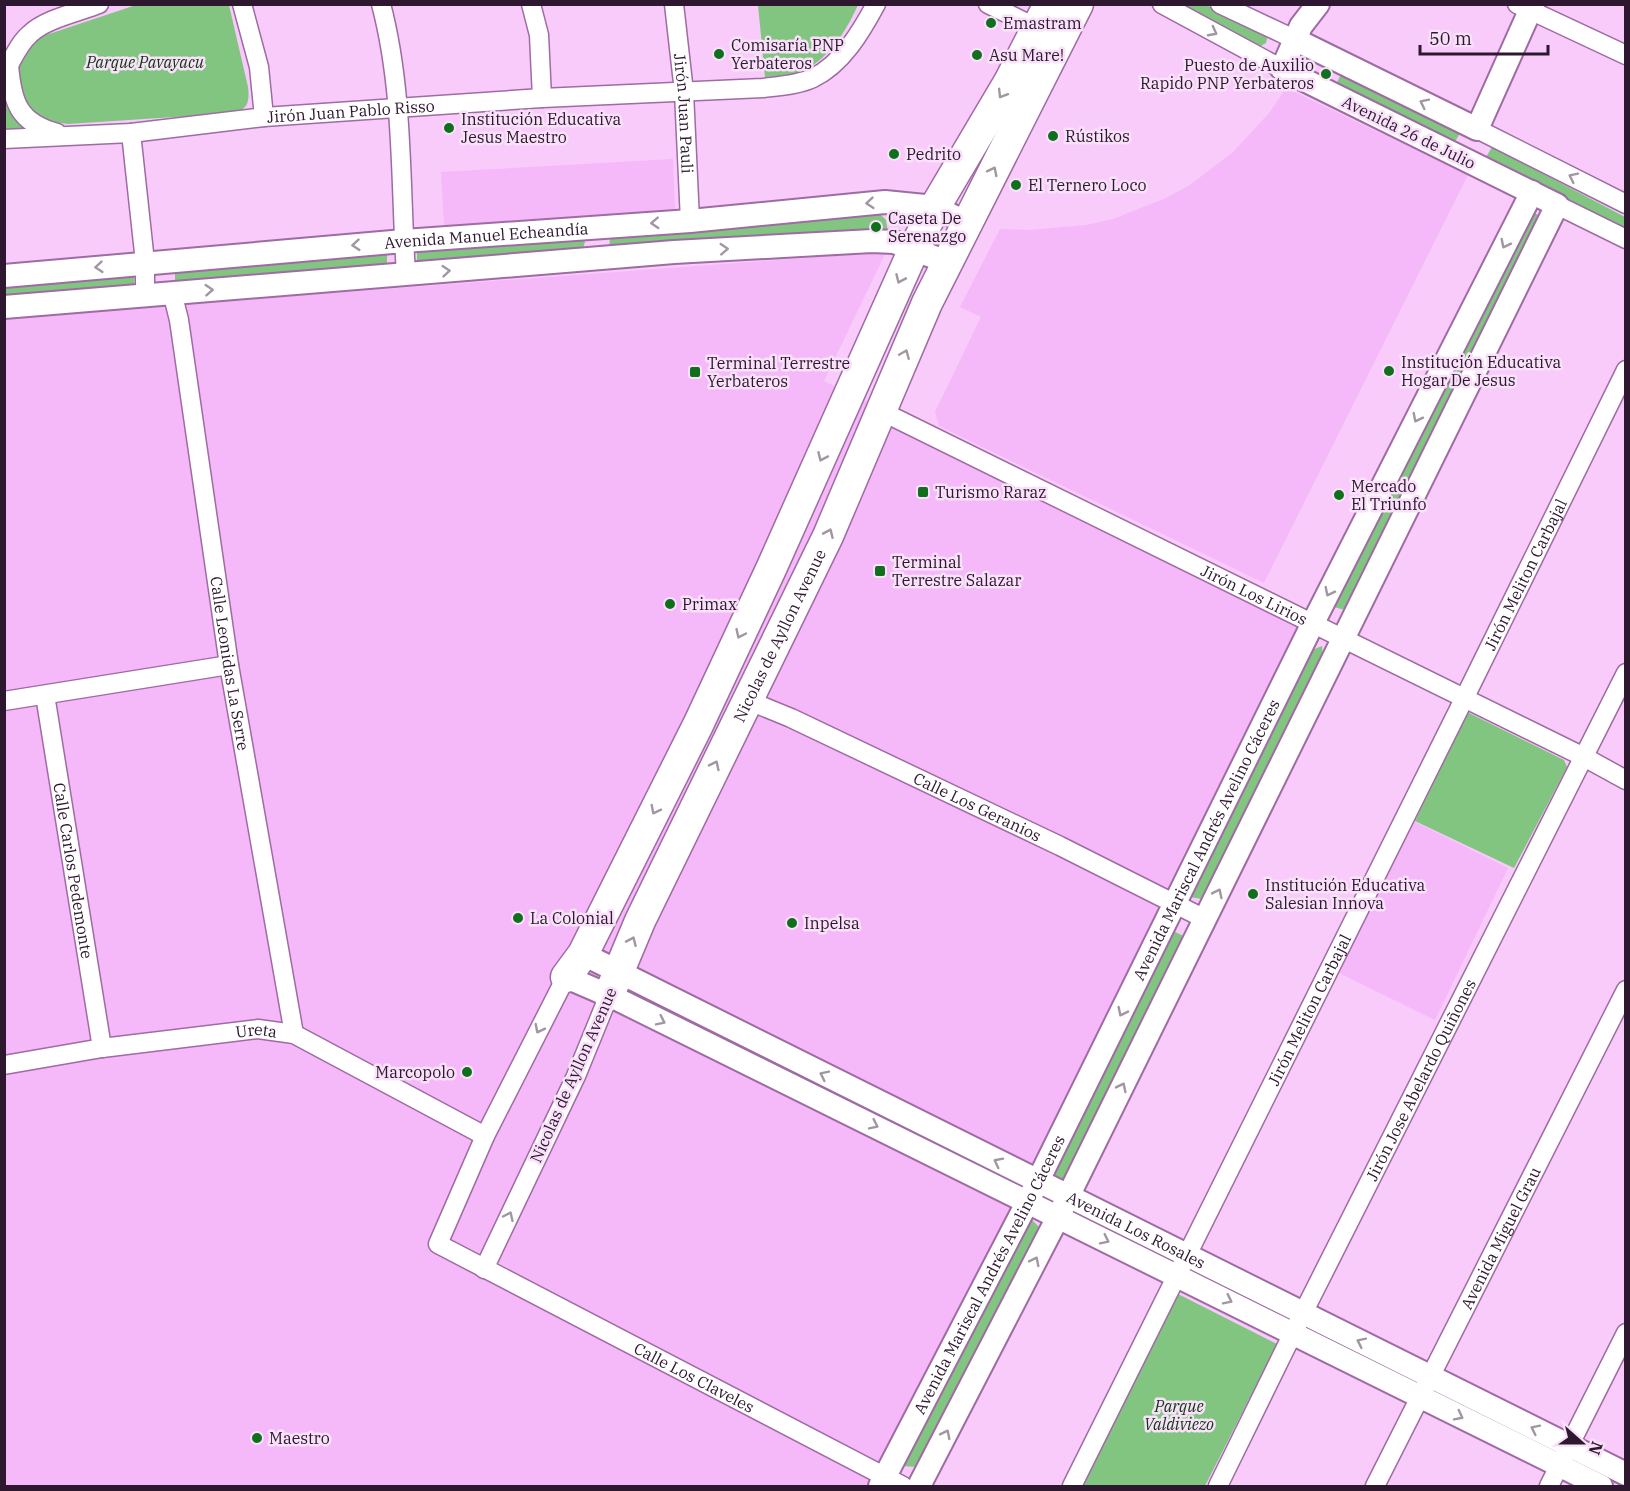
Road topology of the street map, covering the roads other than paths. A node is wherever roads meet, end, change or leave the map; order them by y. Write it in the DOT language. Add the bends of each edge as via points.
graph roads {
  1 [pos="99,4"];
  2 [pos="242,4"];
  3 [pos="381,4"];
  4 [pos="531,4"];
  5 [pos="674,4"];
  6 [pos="876,4"];
  7 [pos="988,4"];
  8 [pos="1078,4"];
  9 [pos="1162,4"];
  10 [pos="1220,4"];
  11 [pos="1318,4"];
  12 [pos="1527,7"];
  13 [pos="1043,16"];
  14 [pos="1294,39"];
  15 [pos="1626,55"];
  16 [pos="1282,69"];
  17 [pos="7,70"];
  18 [pos="684,92"];
  19 [pos="542,98"];
  20 [pos="398,109"];
  21 [pos="264,117"];
  22 [pos="1477,129"];
  23 [pos="131,133"];
  24 [pos="64,135"];
  25 [pos="4,139"];
  26 [pos="1532,192"];
  27 [pos="1626,204"];
  28 [pos="1557,205"];
  29 [pos="935,207"];
  30 [pos="690,221"];
  31 [pos="967,223"];
  32 [pos="600,226"];
  33 [pos="1626,239"];
  34 [pos="404,241"];
  35 [pos="914,249"];
  36 [pos="602,258"];
  37 [pos="145,262"];
  38 [pos="947,262"];
  39 [pos="406,274"];
  40 [pos="4,276"];
  41 [pos="172,292"];
  42 [pos="145,294"];
  43 [pos="4,307"];
  44 [pos="1626,370"];
  45 [pos="881,411"];
  46 [pos="1313,623"];
  47 [pos="1343,639"];
  48 [pos="229,665"];
  49 [pos="1626,673"];
  50 [pos="45,694"];
  51 [pos="1464,699"];
  52 [pos="747,700"];
  53 [pos="4,701"];
  54 [pos="1584,757"];
  55 [pos="1626,780"];
  56 [pos="1175,904"];
  57 [pos="1205,919"];
  58 [pos="574,966"];
  59 [pos="613,983"];
  60 [pos="1626,990"];
  61 [pos="294,1034"];
  62 [pos="102,1048"];
  63 [pos="4,1065"];
  64 [pos="485,1136"];
  65 [pos="1033,1191"];
  66 [pos="1068,1196"];
  67 [pos="1058,1217"];
  68 [pos="438,1244"];
  69 [pos="1181,1265"];
  70 [pos="484,1269"];
  71 [pos="1298,1323"];
  72 [pos="1626,1333"];
  73 [pos="1425,1387"];
  74 [pos="1564,1456"];
  75 [pos="1626,1474"];
  76 [pos="889,1483"];
  77 [pos="919,1486"];
  78 [pos="1072,1486"];
  79 [pos="1218,1486"];
  80 [pos="1375,1486"];
  81 [pos="1549,1486"];
  82 [pos="1600,1486"];
  1 -- 17 [label="street" via="30,33"];
  2 -- 21 [label="street" via="259,67"];
  3 -- 20 [label="street"];
  4 -- 19 [label="street" via="538,35"];
  5 -- 18 [label="street, Jirón Juan Pauli"];
  6 -- 18 [label="street, Jirón Juan Pablo Risso" via="839,59 813,78 763,88"];
  7 -- 13 [label="street"];
  31 -- 8 [label="main road, Nicolas de Ayllon Avenue, one-way"];
  9 -- 16 [label="street, Avenida 26 de Julio, one-way"];
  10 -- 14 [label="street, Avenida 26 de Julio"];
  11 -- 14 [label="street"];
  12 -- 15 [label="street"];
  12 -- 22 [label="street"];
  13 -- 29 [label="main road, Nicolas de Ayllon Avenue, one-way"];
  14 -- 16 [label="street"];
  22 -- 14 [label="street, Avenida 26 de Julio, one-way"];
  16 -- 26 [label="street, Avenida 26 de Julio"];
  17 -- 24 [label="street" via="17,107 42,129"];
  18 -- 19 [label="street, Jirón Juan Pablo Risso"];
  18 -- 30 [label="street, Jirón Juan Pauli"];
  19 -- 20 [label="street, Jirón Juan Pablo Risso"];
  20 -- 21 [label="street, Jirón Juan Pablo Risso"];
  20 -- 34 [label="street"];
  21 -- 23 [label="street, Jirón Juan Pablo Risso"];
  27 -- 22 [label="street, Avenida 26 de Julio, one-way"];
  23 -- 24 [label="street, Jirón Juan Pablo Risso"];
  23 -- 37 [label="street"];
  24 -- 25 [label="street, Jirón Juan Pablo Risso"];
  26 -- 28 [label="street, Avenida 26 de Julio"];
  26 -- 46 [label="street, Avenida Mariscal Andrés Avelino Cáceres, one-way"];
  28 -- 33 [label="street, Avenida 26 de Julio"];
  28 -- 47 [label="street, Avenida Mariscal Andrés Avelino Cáceres"];
  29 -- 30 [label="street, Avenida Manuel Echeandía, one-way" via="885,202"];
  29 -- 31 [label="street, Avenida Manuel Echeandía"];
  29 -- 35 [label="main road, Nicolas de Ayllon Avenue"];
  30 -- 32 [label="street, Avenida Manuel Echeandía, one-way"];
  31 -- 38 [label="main road, Nicolas de Ayllon Avenue"];
  32 -- 34 [label="street, Avenida Manuel Echeandía"];
  32 -- 36 [label="street"];
  34 -- 37 [label="street, Avenida Manuel Echeandía, one-way"];
  34 -- 39 [label="street"];
  36 -- 35 [label="street, Avenida Manuel Echeandía, one-way" via="872,241 894,242"];
  35 -- 38 [label="street, Avenida Manuel Echeandía"];
  35 -- 58 [label="main road, Nicolas de Ayllon Avenue, one-way" via="698,725"];
  39 -- 36 [label="street, Avenida Manuel Echeandía, one-way"];
  37 -- 40 [label="street, Avenida Manuel Echeandía, one-way"];
  37 -- 42 [label="street"];
  45 -- 38 [label="main road, Nicolas de Ayllon Avenue, one-way"];
  41 -- 39 [label="street, Avenida Manuel Echeandía, one-way"];
  41 -- 42 [label="street, Avenida Manuel Echeandía"];
  41 -- 48 [label="street, Calle Leonidas La Serre"];
  42 -- 43 [label="street, Avenida Manuel Echeandía"];
  44 -- 51 [label="street, Jirón Meliton Carbajal"];
  45 -- 46 [label="street, Jirón Los Lirios"];
  52 -- 45 [label="main road, Nicolas de Ayllon Avenue, one-way" via="828,536"];
  46 -- 47 [label="street, Jirón Los Lirios"];
  46 -- 56 [label="street, Avenida Mariscal Andrés Avelino Cáceres"];
  47 -- 51 [label="street, Jirón Los Lirios"];
  57 -- 47 [label="street, Avenida Mariscal Andrés Avelino Cáceres, one-way"];
  48 -- 50 [label="street"];
  48 -- 61 [label="street, Calle Leonidas La Serre"];
  49 -- 54 [label="street, Jirón Jose Abelardo Quiñones"];
  50 -- 53 [label="street"];
  50 -- 62 [label="street, Calle Carlos Pedemonte"];
  51 -- 54 [label="street, Jirón Los Lirios"];
  51 -- 69 [label="street, Jirón Meliton Carbajal"];
  52 -- 56 [label="street, Calle Los Geranios"];
  59 -- 52 [label="main road, Nicolas de Ayllon Avenue, one-way"];
  54 -- 55 [label="street, Jirón Los Lirios"];
  54 -- 71 [label="street, Jirón Jose Abelardo Quiñones"];
  56 -- 57 [label="street, Calle Los Geranios"];
  56 -- 65 [label="street, Avenida Mariscal Andrés Avelino Cáceres, one-way"];
  66 -- 57 [label="street, Avenida Mariscal Andrés Avelino Cáceres, one-way"];
  58 -- 59 [label="street, Avenida Los Rosales"];
  58 -- 64 [label="street, Nicolas de Ayllon Avenue, one-way"];
  59 -- 65 [label="street, Avenida Los Rosales"];
  70 -- 59 [label="street, Nicolas de Ayllon Avenue, one-way" via="576,1076"];
  60 -- 73 [label="street, Avenida Miguel Grau"];
  61 -- 62 [label="street, Ureta" via="258,1029"];
  61 -- 64 [label="street, Ureta"];
  62 -- 63 [label="street, Ureta"];
  64 -- 68 [label="street, Nicolas de Ayllon Avenue"];
  65 -- 66 [label="street, Avenida Los Rosales"];
  65 -- 67 [label="street, Avenida Los Rosales"];
  65 -- 76 [label="street, Avenida Mariscal Andrés Avelino Cáceres"];
  66 -- 67 [label="street, Avenida Mariscal Andrés Avelino Cáceres"];
  66 -- 69 [label="street, Avenida Los Rosales"];
  67 -- 69 [label="street, Avenida Los Rosales, one-way"];
  77 -- 67 [label="street, Avenida Mariscal Andrés Avelino Cáceres, one-way"];
  68 -- 70 [label="street, Calle Los Claveles"];
  69 -- 71 [label="street, Avenida Los Rosales"];
  69 -- 78 [label="street, Jirón Meliton Carbajal"];
  70 -- 76 [label="street, Calle Los Claveles"];
  71 -- 73 [label="street, Avenida Los Rosales"];
  71 -- 79 [label="street, Jirón Jose Abelardo Quiñones"];
  72 -- 74 [label="street"];
  73 -- 74 [label="street, Avenida Los Rosales"];
  73 -- 80 [label="street, Avenida Miguel Grau"];
  74 -- 75 [label="street, Avenida Los Rosales"];
  74 -- 81 [label="street"];
  74 -- 82 [label="street, Avenida Los Rosales"];
}
